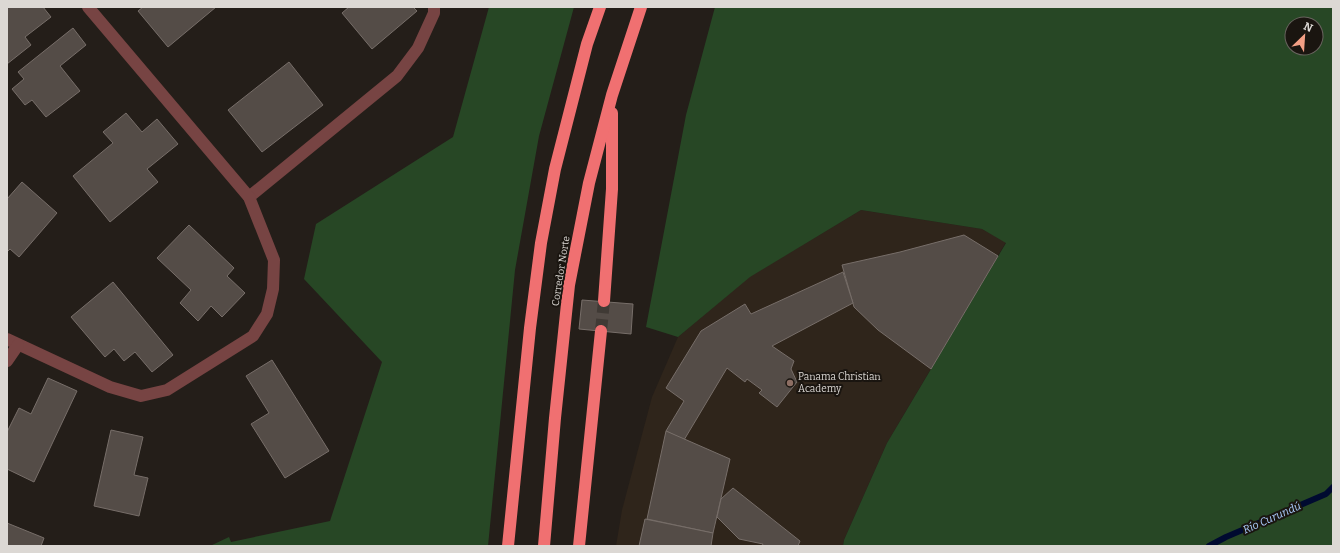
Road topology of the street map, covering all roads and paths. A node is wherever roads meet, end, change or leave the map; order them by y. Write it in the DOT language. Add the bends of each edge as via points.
graph roads {
  1 [pos="88,7"];
  2 [pos="434,7"];
  3 [pos="600,7"];
  4 [pos="641,7"];
  5 [pos="612,95"];
  6 [pos="249,197"];
  7 [pos="604,301"];
  8 [pos="601,331"];
  9 [pos="7,339"];
  10 [pos="18,345"];
  11 [pos="7,361"];
  12 [pos="508,546"];
  13 [pos="544,546"];
  14 [pos="579,546"];
  1 -- 6 [label="street"];
  2 -- 6 [label="street" via="434,13 418,48 397,76"];
  3 -- 12 [label="highway" via="587,44 557,161 541,243"];
  4 -- 5 [label="highway, Corredor Norte"];
  5 -- 7 [label="highway" via="612,189"];
  5 -- 13 [label="highway, Corredor Norte" via="589,183 569,285"];
  6 -- 10 [label="street" via="274,260 273,289 267,314 253,336 246,341 168,390 141,396 110,387"];
  8 -- 14 [label="highway"];
  9 -- 10 [label="street"];
  10 -- 11 [label="street"];
}
